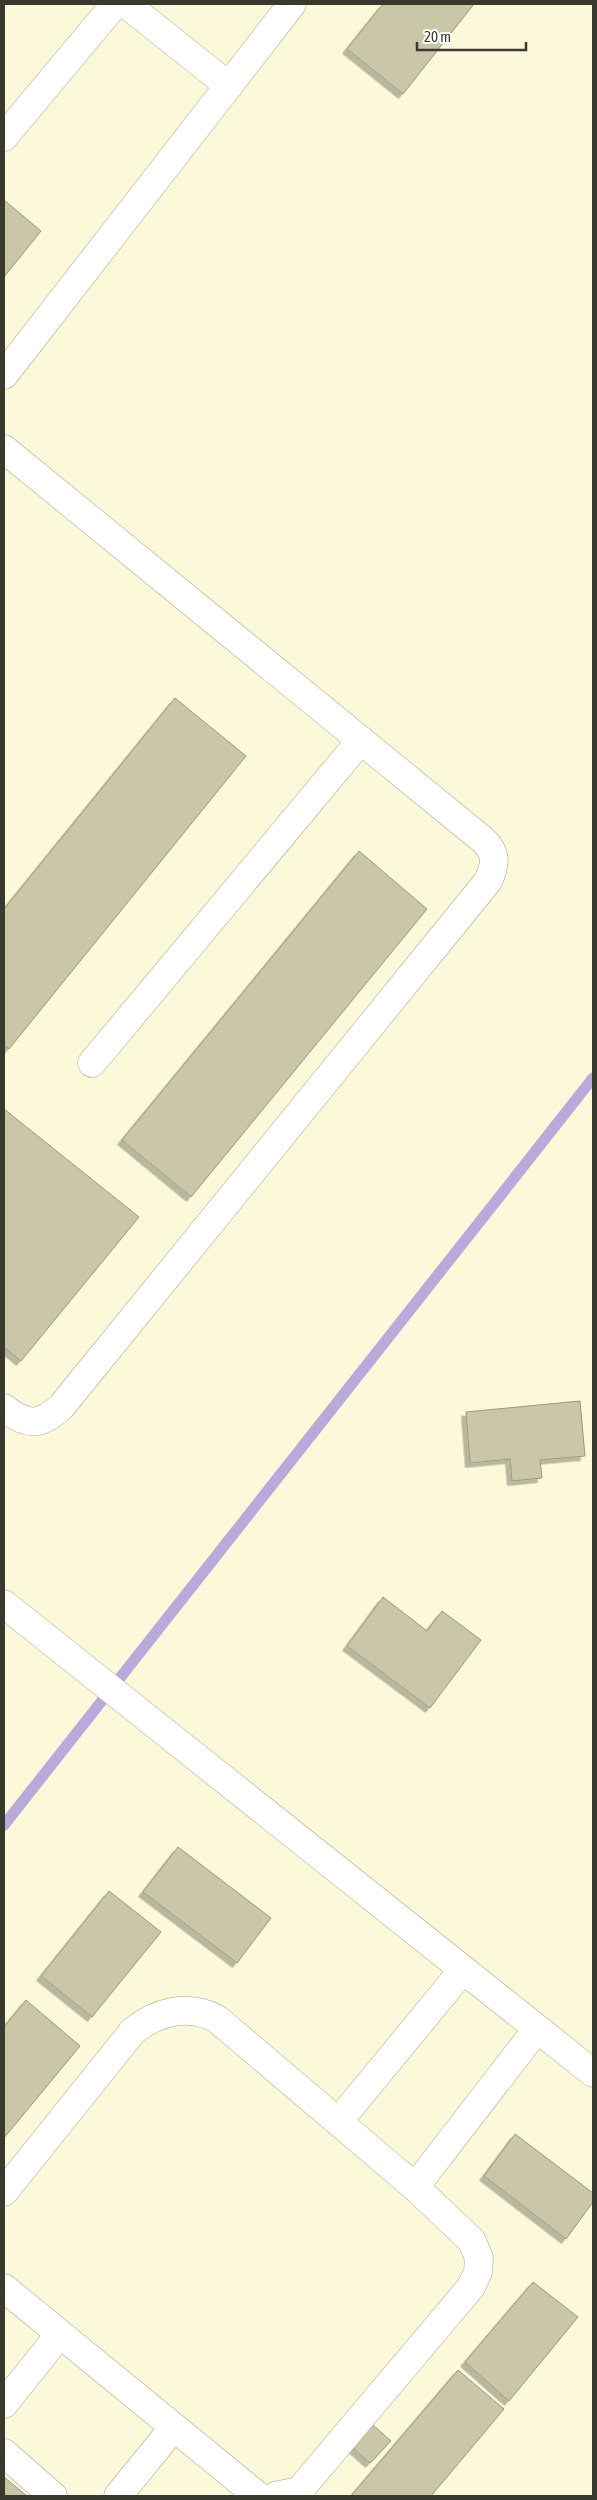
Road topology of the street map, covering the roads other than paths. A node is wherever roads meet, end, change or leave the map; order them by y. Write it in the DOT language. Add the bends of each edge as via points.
graph roads {
  1 [pos="115,4"];
  2 [pos="126,4"];
  3 [pos="292,4"];
  4 [pos="229,86"];
  5 [pos="4,137"];
  6 [pos="4,375"];
  7 [pos="4,449"];
  8 [pos="361,740"];
  9 [pos="92,1063"];
  10 [pos="4,1408"];
  11 [pos="4,1604"];
  12 [pos="463,1970"];
  13 [pos="537,2029"];
  14 [pos="593,2073"];
  15 [pos="338,2122"];
  16 [pos="415,2187"];
  17 [pos="4,2192"];
  18 [pos="4,2288"];
  19 [pos="60,2334"];
  20 [pos="4,2404"];
  21 [pos="174,2427"];
  22 [pos="4,2453"];
  23 [pos="53,2496"];
  24 [pos="118,2496"];
  25 [pos="258,2496"];
  26 [pos="276,2496"];
  1 -- 5 [label="street"];
  2 -- 4 [label="street"];
  3 -- 4 [label="street"];
  4 -- 6 [label="street"];
  7 -- 8 [label="street"];
  8 -- 9 [label="street"];
  8 -- 10 [label="street" via="492,848 495,859 488,881 61,1407 46,1420 35,1423"];
  11 -- 12 [label="street"];
  12 -- 13 [label="street"];
  12 -- 15 [label="street"];
  13 -- 14 [label="street"];
  13 -- 16 [label="street"];
  15 -- 16 [label="street"];
  15 -- 17 [label="street" via="217,2019 196,2010 181,2010 147,2020 133,2031"];
  16 -- 26 [label="street" via="472,2241 479,2258 478,2272 471,2286 310,2479 299,2491"];
  18 -- 19 [label="street"];
  19 -- 20 [label="street"];
  19 -- 21 [label="street"];
  21 -- 24 [label="street"];
  21 -- 25 [label="street"];
  22 -- 23 [label="street"];
}
